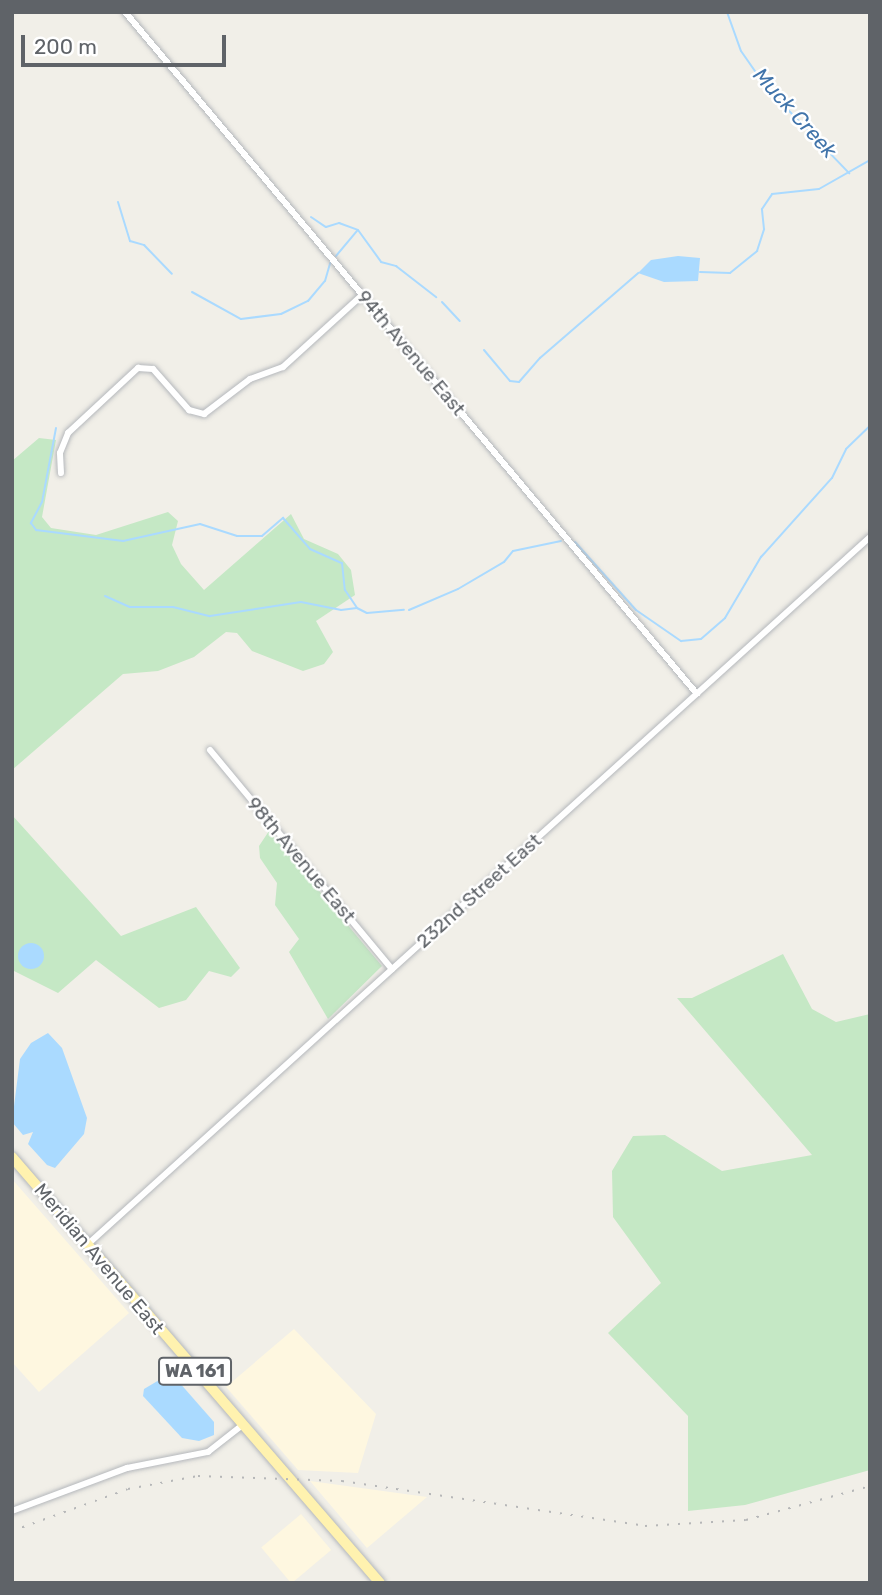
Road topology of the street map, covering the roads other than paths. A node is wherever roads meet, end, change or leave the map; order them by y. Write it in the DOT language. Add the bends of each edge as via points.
graph roads {
  1 [pos="125,12"];
  2 [pos="362,295"];
  3 [pos="61,473"];
  4 [pos="870,537"];
  5 [pos="697,694"];
  6 [pos="210,750"];
  7 [pos="392,969"];
  8 [pos="12,1157"];
  9 [pos="87,1245"];
  10 [pos="241,1426"];
  11 [pos="12,1511"];
  12 [pos="380,1583"];
  1 -- 2 [label="street, 94th Avenue East"];
  2 -- 3 [label="street" via="283,367 250,379 201,415 189,411 159,373 144,368 129,375 68,433 60,453"];
  2 -- 5 [label="street, 94th Avenue East"];
  4 -- 5 [label="street, 232nd Street East"];
  5 -- 7 [label="street, 232nd Street East"];
  6 -- 7 [label="street, 98th Avenue East"];
  7 -- 9 [label="street, 232nd Street East"];
  8 -- 9 [label="main road, Meridian Avenue East / WA 161"];
  9 -- 10 [label="main road, Meridian Avenue East / WA 161"];
  10 -- 11 [label="street" via="208,1452 103,1476"];
  10 -- 12 [label="main road, Meridian Avenue East / WA 161"];
}
